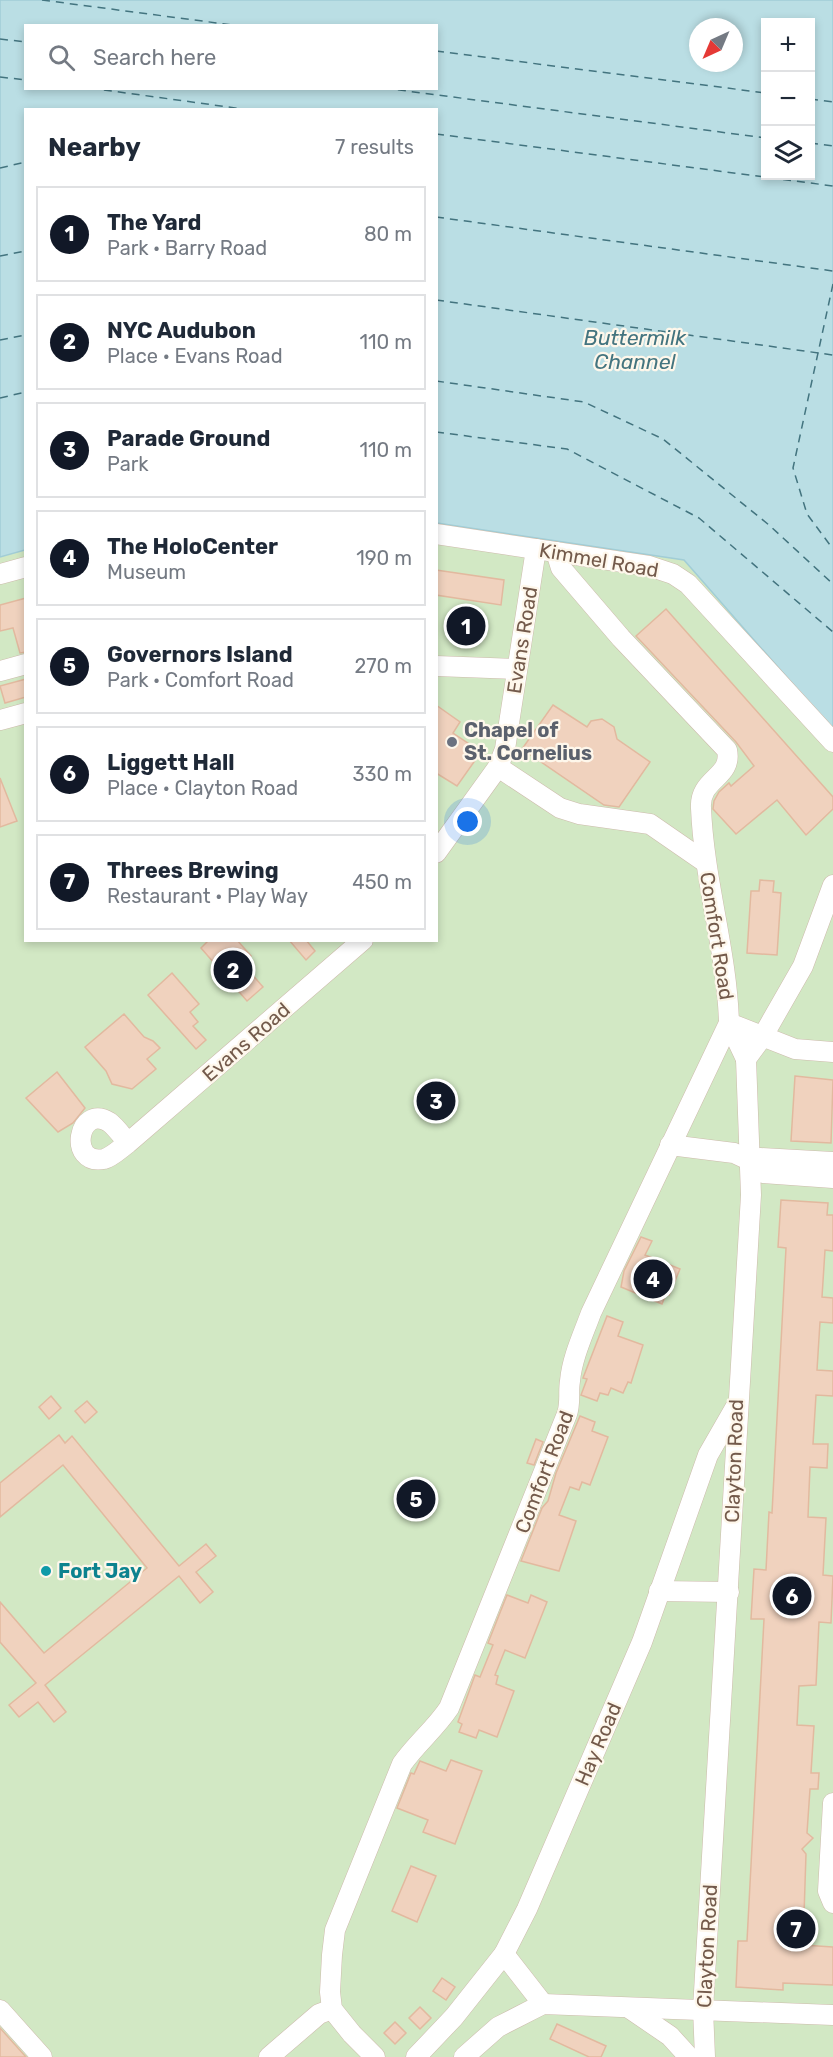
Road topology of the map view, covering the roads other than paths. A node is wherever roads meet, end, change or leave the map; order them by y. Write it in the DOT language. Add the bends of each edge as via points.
graph roads {
  1 [pos="438,534"];
  2 [pos="536,549"];
  3 [pos="555,552"];
  4 [pos="24,568"];
  5 [pos="0,574"];
  6 [pos="24,665"];
  7 [pos="438,666"];
  8 [pos="517,669"];
  9 [pos="0,671"];
  10 [pos="24,713"];
  11 [pos="0,720"];
  12 [pos="833,742"];
  13 [pos="498,767"];
  14 [pos="438,850"];
  15 [pos="705,862"];
  16 [pos="833,885"];
  17 [pos="361,942"];
  18 [pos="729,1023"];
  19 [pos="763,1036"];
  20 [pos="833,1052"];
  21 [pos="746,1059"];
  22 [pos="128,1143"];
  23 [pos="670,1145"];
  24 [pos="751,1161"];
  25 [pos="833,1162"];
  26 [pos="833,1178"];
  27 [pos="736,1405"];
  28 [pos="659,1591"];
  29 [pos="729,1592"];
  30 [pos="833,1803"];
  31 [pos="833,1903"];
  32 [pos="504,1954"];
  33 [pos="543,2004"];
  34 [pos="627,2006"];
  35 [pos="703,2009"];
  36 [pos="0,2010"];
  37 [pos="332,2010"];
  38 [pos="833,2015"];
  39 [pos="42,2057"];
  40 [pos="269,2057"];
  41 [pos="375,2057"];
  42 [pos="416,2057"];
  43 [pos="464,2057"];
  44 [pos="689,2057"];
  45 [pos="705,2057"];
  1 -- 2 [label="street, Kimmel Road"];
  2 -- 3 [label="street, Kimmel Road"];
  2 -- 8 [label="street, Evans Road"];
  3 -- 12 [label="street, Kimmel Road" via="660,568 673,574 704,599"];
  3 -- 15 [label="street, Comfort Road" via="561,568 621,638 728,750 726,767 701,795"];
  4 -- 5 [label="street"];
  6 -- 9 [label="street"];
  7 -- 8 [label="street"];
  8 -- 13 [label="street, Evans Road" via="505,748"];
  10 -- 11 [label="street"];
  13 -- 14 [label="street, Evans Road"];
  13 -- 15 [label="street, Comfort Road" via="560,808 650,824"];
  15 -- 18 [label="street, Comfort Road" via="728,986"];
  16 -- 19 [label="street" via="803,966"];
  17 -- 22 [label="street, Evans Road"];
  18 -- 19 [label="street"];
  18 -- 21 [label="street"];
  18 -- 23 [label="street, Comfort Road"];
  19 -- 20 [label="street" via="795,1049"];
  19 -- 21 [label="street"];
  21 -- 24 [label="street, Clayton Road"];
  23 -- 24 [label="street" via="734,1153"];
  23 -- 37 [label="street, Comfort Road" via="591,1313 572,1373 567,1414 449,1708 402,1764 335,1930"];
  24 -- 25 [label="street" via="760,1158"];
  24 -- 26 [label="street" via="763,1173"];
  24 -- 27 [label="street, Clayton Road"];
  27 -- 28 [label="street, Hay Road" via="708,1455"];
  27 -- 29 [label="street, Clayton Road"];
  28 -- 29 [label="street"];
  28 -- 32 [label="street, Hay Road" via="642,1642 537,1889"];
  29 -- 35 [label="street, Clayton Road"];
  30 -- 31 [label="street" via="828,1891"];
  32 -- 33 [label="street"];
  32 -- 42 [label="street, Hay Road"];
  33 -- 34 [label="street"];
  33 -- 43 [label="street" via="498,2027"];
  34 -- 35 [label="street"];
  34 -- 44 [label="street" via="653,2022"];
  35 -- 38 [label="street"];
  35 -- 45 [label="street, Clayton Road"];
  36 -- 39 [label="street"];
  37 -- 40 [label="street" via="319,2014"];
  37 -- 41 [label="street"];
}
